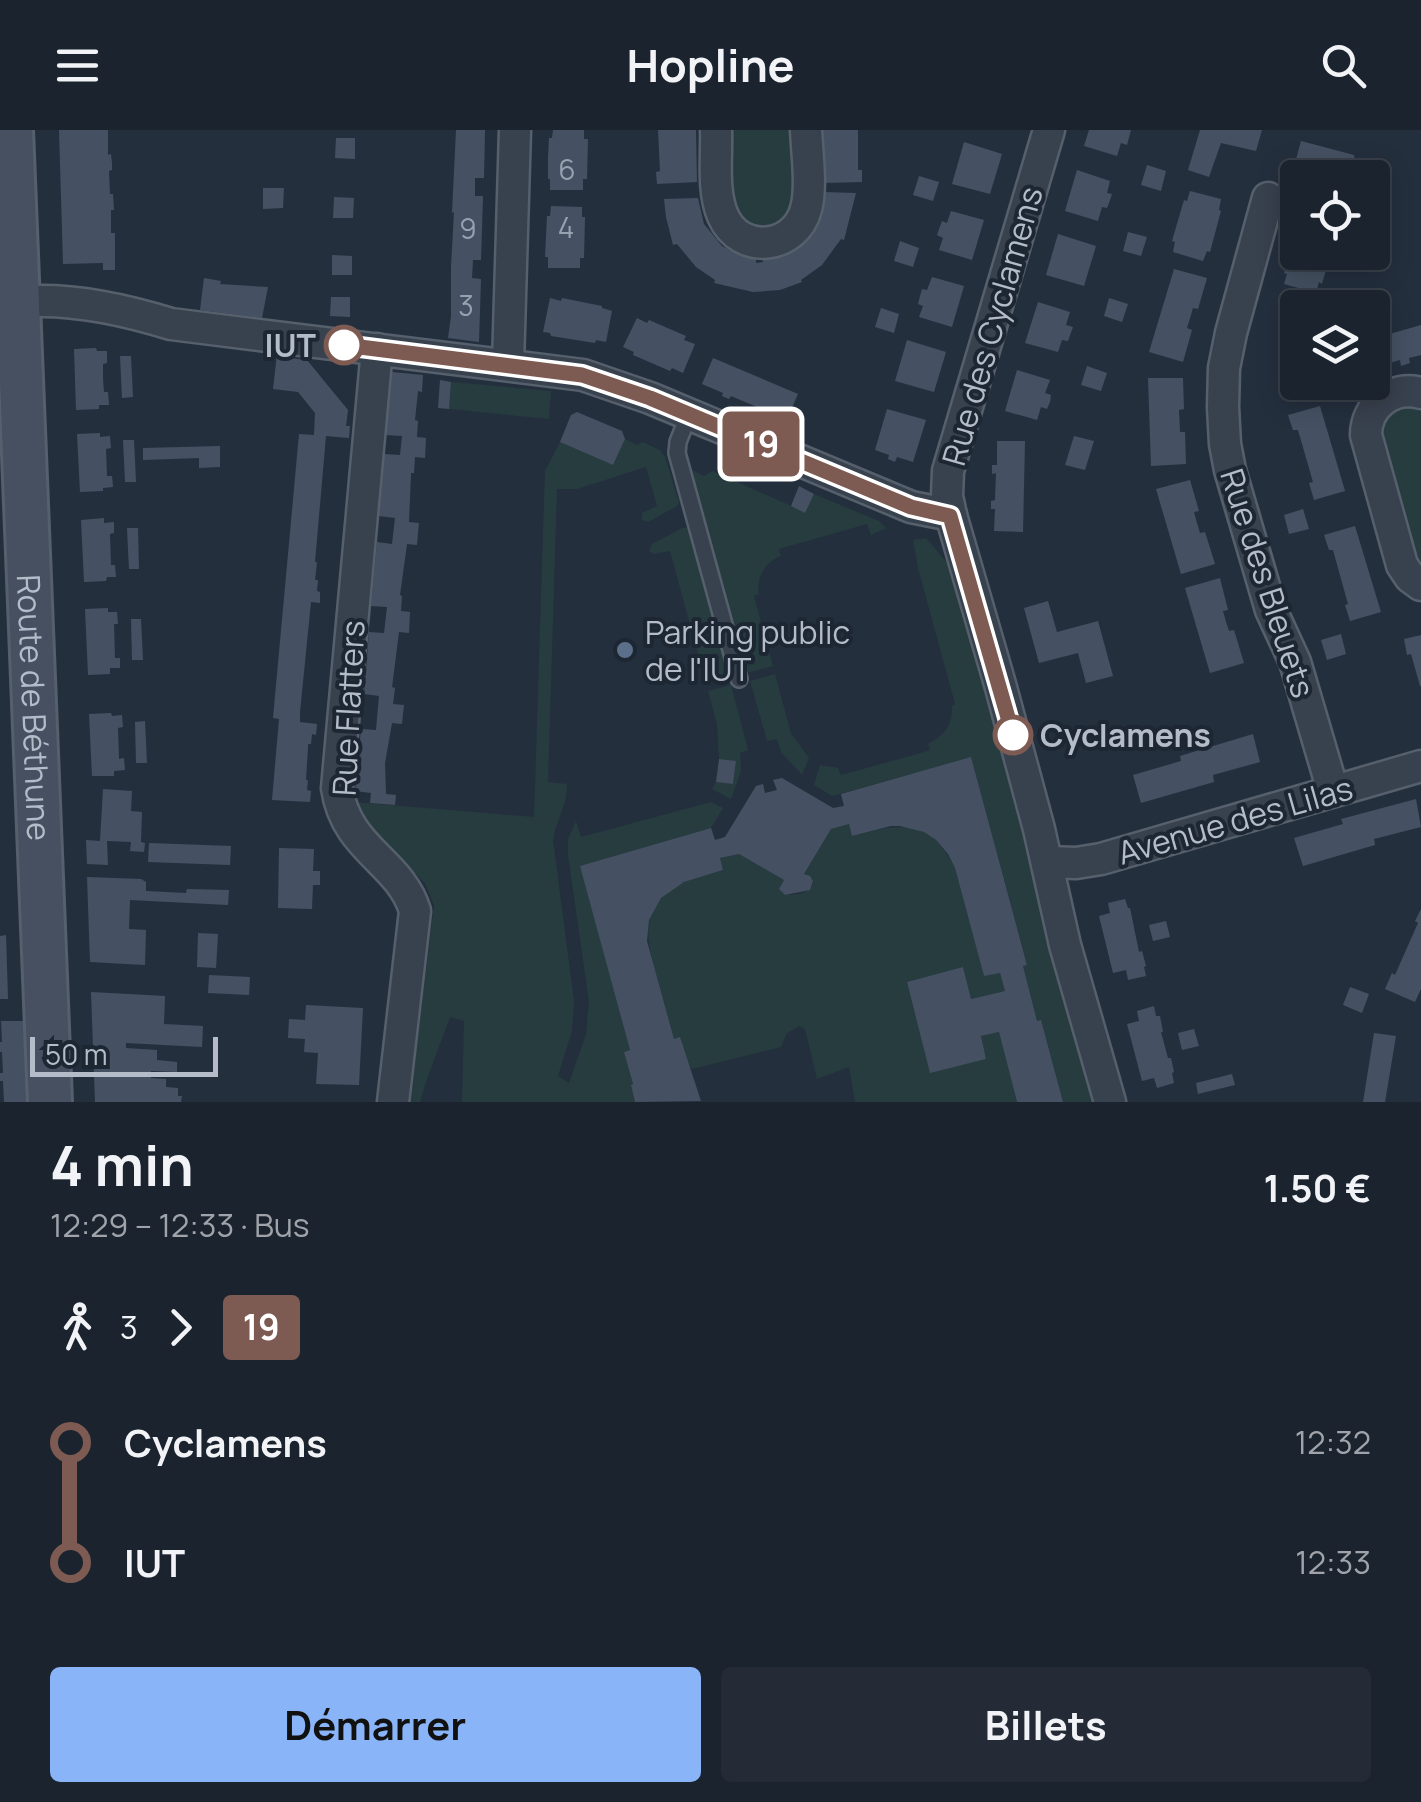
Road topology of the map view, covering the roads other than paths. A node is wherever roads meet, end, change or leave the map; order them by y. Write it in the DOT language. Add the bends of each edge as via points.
graph roads {
  1 [pos="11,130"];
  2 [pos="34,130"];
  3 [pos="515,130"];
  4 [pos="716,130"];
  5 [pos="806,130"];
  6 [pos="1049,130"];
  7 [pos="1268,198"];
  8 [pos="29,301"];
  9 [pos="377,349"];
  10 [pos="508,364"];
  11 [pos="1421,392"];
  12 [pos="688,414"];
  13 [pos="950,516"];
  14 [pos="1421,585"];
  15 [pos="740,679"];
  16 [pos="1421,766"];
  17 [pos="1333,791"];
  18 [pos="1047,862"];
  19 [pos="50,1102"];
  20 [pos="70,1102"];
  21 [pos="394,1102"];
  22 [pos="1110,1102"];
  1 -- 8 [label="main road, Route de Béthune"];
  2 -- 8 [label="main road, Route de Béthune"];
  3 -- 10 [label="street"];
  4 -- 5 [label="street" via="723,216 732,231 762,244 788,235 806,211"];
  6 -- 13 [label="street, Rue des Cyclamens" via="948,471"];
  7 -- 17 [label="street, Rue des Bleuets" via="1224,368 1225,444 1271,610 1295,662"];
  8 -- 9 [label="street"];
  8 -- 19 [label="main road, Route de Béthune"];
  8 -- 20 [label="main road, Route de Béthune"];
  9 -- 10 [label="street"];
  9 -- 21 [label="street, Rue Flatters" via="338,788 345,818 408,892 415,911"];
  10 -- 12 [label="street" via="597,379"];
  11 -- 14 [label="street" via="1381,400 1366,422 1366,435 1402,565"];
  12 -- 13 [label="street" via="911,507"];
  12 -- 15 [label="lane" via="679,464"];
  13 -- 18 [label="street, Rue des Cyclamens"];
  16 -- 17 [label="street, Avenue des Lilas"];
  17 -- 18 [label="street, Avenue des Lilas" via="1102,859"];
  18 -- 22 [label="street, Rue des Cyclamens"];
}
